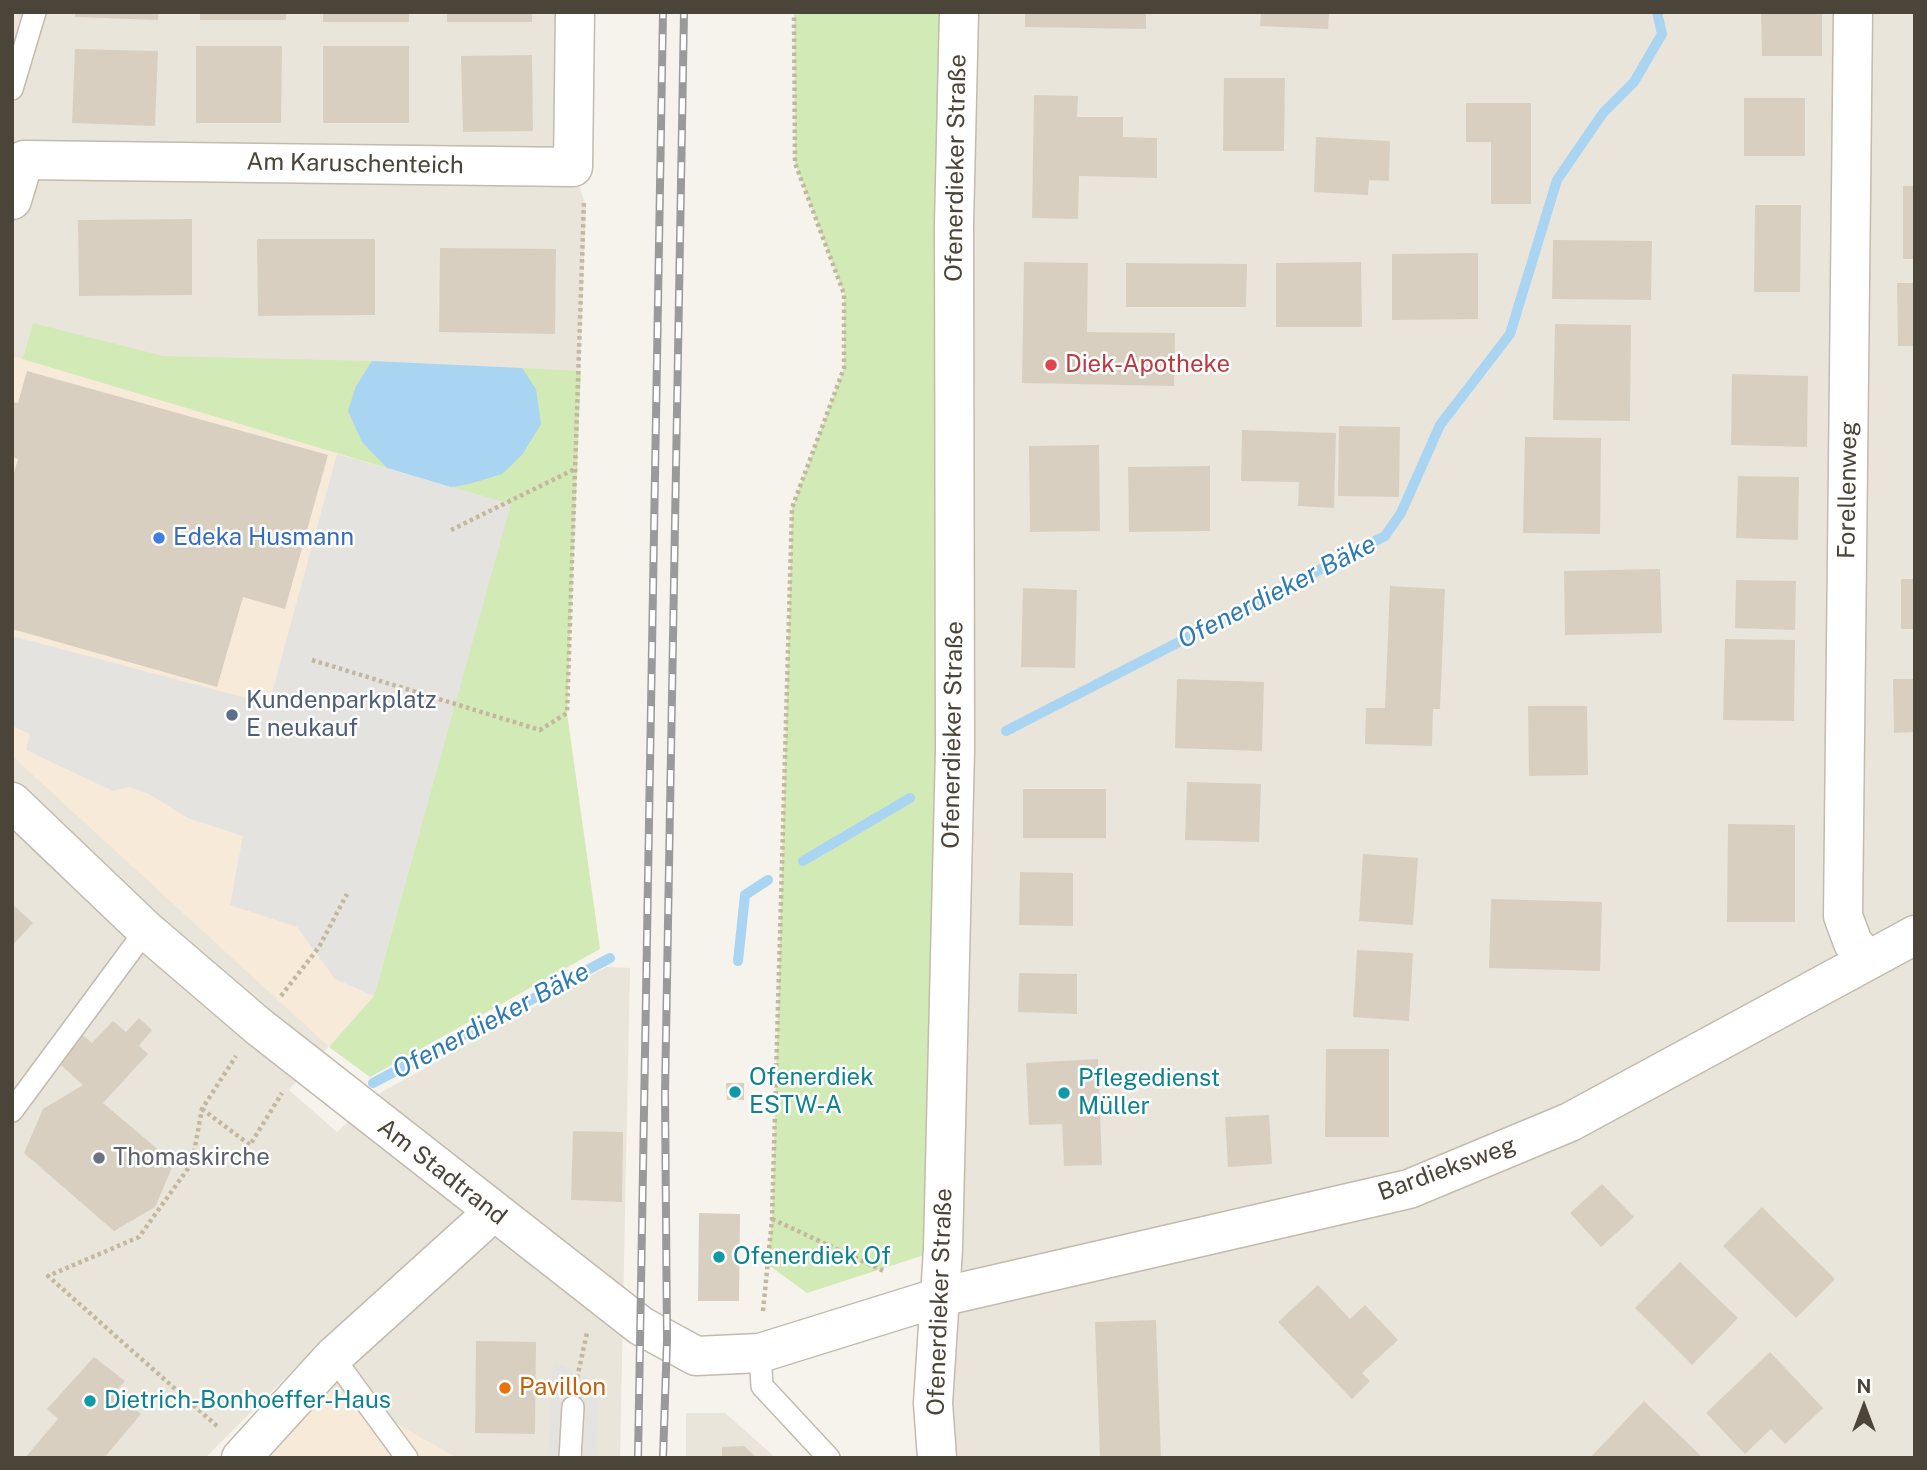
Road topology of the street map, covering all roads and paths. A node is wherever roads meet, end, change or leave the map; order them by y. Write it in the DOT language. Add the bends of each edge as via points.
graph roads {
  1 [pos="36,12"];
  2 [pos="575,12"];
  3 [pos="794,12"];
  4 [pos="959,12"];
  5 [pos="1853,12"];
  6 [pos="12,89"];
  7 [pos="573,167"];
  8 [pos="12,200"];
  9 [pos="577,468"];
  10 [pos="451,530"];
  11 [pos="312,660"];
  12 [pos="12,802"];
  13 [pos="347,894"];
  14 [pos="146,930"];
  15 [pos="1915,935"];
  16 [pos="1868,960"];
  17 [pos="258,1026"];
  18 [pos="230,1064"];
  19 [pos="282,1093"];
  20 [pos="202,1109"];
  21 [pos="12,1111"];
  22 [pos="491,1210"];
  23 [pos="772,1219"];
  24 [pos="940,1297"];
  25 [pos="590,1322"];
  26 [pos="333,1357"];
  27 [pos="761,1370"];
  28 [pos="573,1407"];
  29 [pos="244,1455"];
  30 [pos="407,1458"];
  31 [pos="570,1458"];
  32 [pos="829,1458"];
  33 [pos="937,1458"];
  1 -- 6 [label="lane"];
  2 -- 7 [label="street"];
  3 -- 23 [label="path" via="795,163 845,294 845,368 792,508"];
  4 -- 24 [label="street, Ofenerdieker Straße" via="954,224 955,750"];
  5 -- 16 [label="street, Forellenweg" via="1843,916 1853,943"];
  7 -- 8 [label="street, Am Karuschenteich" via="24,160"];
  7 -- 9 [label="path" via="586,206"];
  9 -- 10 [label="path"];
  9 -- 11 [label="path" via="567,713 540,730"];
  12 -- 14 [label="street, Am Stadtrand"];
  13 -- 17 [label="path" via="319,947"];
  14 -- 17 [label="street, Am Stadtrand"];
  14 -- 21 [label="lane"];
  15 -- 16 [label="street, Bardieksweg"];
  16 -- 24 [label="street, Bardieksweg" via="1570,1122 1409,1189"];
  17 -- 22 [label="street, Am Stadtrand"];
  18 -- 20 [label="path"];
  19 -- 20 [label="path" via="250,1145"];
  20 -- 29 [label="path" via="192,1163 138,1237 48,1276"];
  22 -- 26 [label="street"];
  22 -- 27 [label="street, Am Stadtrand" via="641,1326 696,1356"];
  23 -- 24 [label="path"];
  23 -- 27 [label="path"];
  24 -- 27 [label="street, Am Stadtrand"];
  24 -- 33 [label="street, Ofenerdieker Straße" via="933,1403"];
  25 -- 28 [label="path" via="580,1354"];
  26 -- 29 [label="street"];
  26 -- 30 [label="lane"];
  27 -- 32 [label="lane"];
  28 -- 31 [label="lane"];
}
